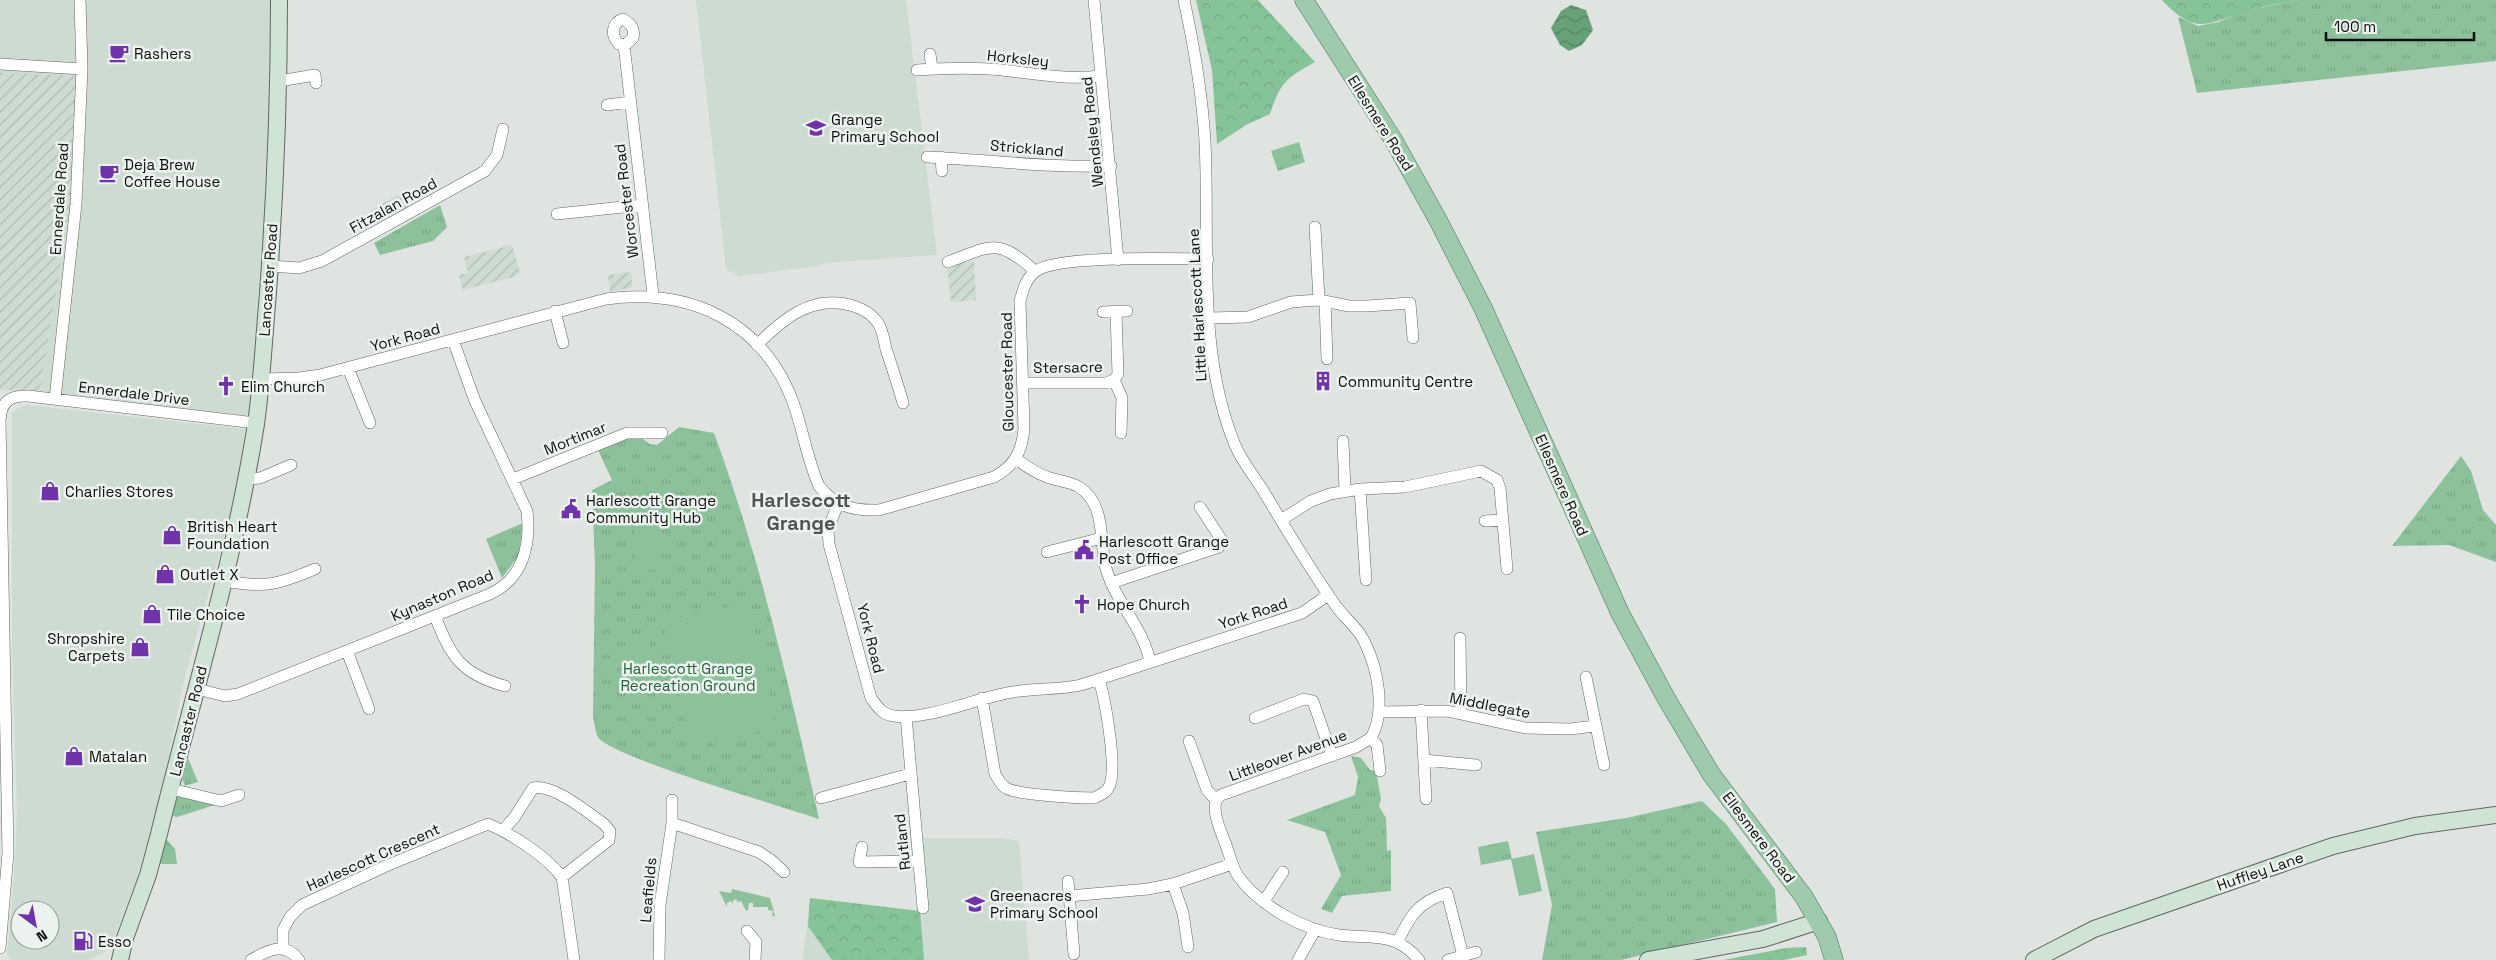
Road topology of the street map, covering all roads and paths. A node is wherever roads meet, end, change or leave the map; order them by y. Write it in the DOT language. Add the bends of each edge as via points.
graph roads {
  1 [pos="80,0"];
  2 [pos="280,0"];
  3 [pos="1094,0"];
  4 [pos="1184,0"];
  5 [pos="1304,0"];
  6 [pos="624,45"];
  7 [pos="930,54"];
  8 [pos="0,64"];
  9 [pos="82,69"];
  10 [pos="932,69"];
  11 [pos="917,70"];
  12 [pos="1101,76"];
  13 [pos="279,81"];
  14 [pos="316,83"];
  15 [pos="630,102"];
  16 [pos="607,106"];
  17 [pos="503,129"];
  18 [pos="927,157"];
  19 [pos="941,157"];
  20 [pos="1111,166"];
  21 [pos="942,171"];
  22 [pos="642,205"];
  23 [pos="557,214"];
  24 [pos="1315,227"];
  25 [pos="1208,259"];
  26 [pos="1118,260"];
  27 [pos="948,262"];
  28 [pos="270,266"];
  29 [pos="1035,271"];
  30 [pos="653,295"];
  31 [pos="1322,301"];
  32 [pos="555,311"];
  33 [pos="1104,312"];
  34 [pos="1210,318"];
  35 [pos="1413,338"];
  36 [pos="453,340"];
  37 [pos="563,343"];
  38 [pos="758,345"];
  39 [pos="1327,359"];
  40 [pos="348,368"];
  41 [pos="262,379"];
  42 [pos="1114,380"];
  43 [pos="1023,383"];
  44 [pos="55,399"];
  45 [pos="903,403"];
  46 [pos="256,423"];
  47 [pos="370,423"];
  48 [pos="1121,433"];
  49 [pos="1343,441"];
  50 [pos="650,444"];
  51 [pos="1016,459"];
  52 [pos="291,465"];
  53 [pos="246,479"];
  54 [pos="513,479"];
  55 [pos="1360,489"];
  56 [pos="1345,491"];
  57 [pos="838,504"];
  58 [pos="1200,507"];
  59 [pos="1281,520"];
  60 [pos="1503,520"];
  61 [pos="1485,521"];
  62 [pos="1102,538"];
  63 [pos="1047,552"];
  64 [pos="315,569"];
  65 [pos="1507,569"];
  66 [pos="1366,580"];
  67 [pos="224,581"];
  68 [pos="1111,583"];
  69 [pos="1328,595"];
  70 [pos="435,616"];
  71 [pos="1460,638"];
  72 [pos="347,651"];
  73 [pos="1150,662"];
  74 [pos="1586,677"];
  75 [pos="1099,680"];
  76 [pos="505,686"];
  77 [pos="197,689"];
  78 [pos="982,698"];
  79 [pos="369,709"];
  80 [pos="1421,710"];
  81 [pos="1379,712"];
  82 [pos="1461,713"];
  83 [pos="906,716"];
  84 [pos="1262,719"];
  85 [pos="1595,726"];
  86 [pos="1371,738"];
  87 [pos="1204,745"];
  88 [pos="1332,756"];
  89 [pos="1424,760"];
  90 [pos="1476,765"];
  91 [pos="1604,765"];
  92 [pos="1380,771"];
  93 [pos="910,774"];
  94 [pos="171,789"];
  95 [pos="240,795"];
  96 [pos="821,798"];
  97 [pos="1426,799"];
  98 [pos="672,800"];
  99 [pos="1216,800"];
  100 [pos="2496,815"];
  101 [pos="672,823"];
  102 [pos="503,830"];
  103 [pos="862,847"];
  104 [pos="919,861"];
  105 [pos="1232,864"];
  106 [pos="784,872"];
  107 [pos="1283,872"];
  108 [pos="562,877"];
  109 [pos="1068,881"];
  110 [pos="1173,884"];
  111 [pos="1069,896"];
  112 [pos="1264,901"];
  113 [pos="923,908"];
  114 [pos="1819,921"];
  115 [pos="1315,930"];
  116 [pos="747,931"];
  117 [pos="1398,941"];
  118 [pos="1188,947"];
  119 [pos="0,948"];
  120 [pos="283,948"];
  121 [pos="1476,952"];
  122 [pos="1074,954"];
  123 [pos="1463,956"];
  124 [pos="120,960"];
  125 [pos="251,960"];
  126 [pos="299,960"];
  127 [pos="574,960"];
  128 [pos="659,960"];
  129 [pos="755,960"];
  130 [pos="1298,960"];
  131 [pos="1419,960"];
  132 [pos="1448,960"];
  133 [pos="1648,960"];
  134 [pos="1834,960"];
  135 [pos="2034,960"];
  1 -- 9 [label="street, Ennerdale Road"];
  2 -- 13 [label="street, Lancaster Road"];
  3 -- 12 [label="street, Wendsley Road"];
  4 -- 25 [label="street, Little Harlescott Lane" via="1200,87 1205,140"];
  5 -- 114 [label="main road, Ellesmere Road" via="1394,140 1483,308 1620,613 1666,698 1711,774"];
  6 -- 15 [label="street, Worcester Road"];
  7 -- 10 [label="street"];
  8 -- 9 [label="street"];
  9 -- 44 [label="street, Ennerdale Road" via="76,204"];
  10 -- 11 [label="street, Horksley"];
  10 -- 12 [label="street, Horksley" via="1000,70 1077,79"];
  12 -- 20 [label="street, Wendsley Road"];
  13 -- 14 [label="street" via="315,75"];
  13 -- 28 [label="street, Lancaster Road"];
  15 -- 16 [label="street"];
  15 -- 22 [label="street, Worcester Road"];
  17 -- 28 [label="street, Fitzalan Road" via="497,155 485,170 322,261 299,268"];
  18 -- 19 [label="street, Strickland"];
  19 -- 20 [label="street, Strickland" via="1066,168"];
  19 -- 21 [label="street"];
  20 -- 26 [label="street, Wendsley Road"];
  22 -- 23 [label="street"];
  22 -- 30 [label="street, Worcester Road"];
  24 -- 31 [label="street"];
  25 -- 26 [label="street"];
  25 -- 34 [label="street, Little Harlescott Lane"];
  26 -- 29 [label="street" via="1060,262"];
  27 -- 29 [label="street" via="977,250 998,247 1017,256"];
  28 -- 41 [label="street, Lancaster Road"];
  29 -- 43 [label="street, Gloucester Road" via="1023,288 1020,301"];
  30 -- 32 [label="street, York Road" via="606,298"];
  30 -- 38 [label="street, York Road" via="710,311 740,328"];
  31 -- 34 [label="street" via="1291,302 1248,317"];
  31 -- 35 [label="street" via="1349,306 1410,304"];
  31 -- 39 [label="street"];
  32 -- 36 [label="street, York Road"];
  32 -- 37 [label="street"];
  33 -- 42 [label="street, Stersacre" via="1122,311 1118,374"];
  34 -- 59 [label="street, Little Harlescott Lane" via="1213,368 1225,420 1235,446"];
  36 -- 40 [label="street, York Road"];
  36 -- 54 [label="street, Kynaston Road" via="475,402"];
  38 -- 45 [label="street" via="778,324 797,311 816,304 838,302 856,307 878,323"];
  38 -- 57 [label="street, York Road" via="776,367 789,394 819,486"];
  40 -- 41 [label="street, York Road" via="299,378"];
  40 -- 47 [label="street"];
  41 -- 46 [label="street, Lancaster Road"];
  42 -- 43 [label="street, Stersacre"];
  42 -- 48 [label="street, Stersacre" via="1122,398"];
  43 -- 51 [label="street, Gloucester Road" via="1023,443"];
  44 -- 46 [label="street, Ennerdale Drive"];
  44 -- 119 [label="street, Ennerdale Drive" via="18,395 3,405 0,420 8,853"];
  46 -- 53 [label="street, Lancaster Road"];
  49 -- 56 [label="street"];
  50 -- 54 [label="street, Mortimar" via="656,433 627,433"];
  51 -- 57 [label="street" via="994,477 896,506 865,510"];
  51 -- 62 [label="street" via="1048,477 1080,488 1092,500"];
  52 -- 53 [label="street" via="260,478"];
  53 -- 67 [label="street, Lancaster Road"];
  54 -- 70 [label="street, Kynaston Road" via="528,525 523,562 507,583 494,592"];
  55 -- 56 [label="street"];
  55 -- 60 [label="street" via="1405,487 1482,471 1497,480"];
  55 -- 66 [label="street"];
  56 -- 59 [label="street" via="1311,501"];
  57 -- 83 [label="street, York Road" via="828,529 829,544 871,698 882,712"];
  58 -- 68 [label="street" via="1221,539 1219,547"];
  59 -- 69 [label="street, Little Harlescott Lane"];
  60 -- 61 [label="street"];
  60 -- 65 [label="street"];
  62 -- 63 [label="street"];
  62 -- 68 [label="street"];
  64 -- 67 [label="street" via="277,584 255,586"];
  67 -- 77 [label="street, Lancaster Road"];
  68 -- 73 [label="street" via="1122,607 1141,634"];
  69 -- 73 [label="street, York Road" via="1302,613"];
  69 -- 81 [label="street, Little Harlescott Lane" via="1365,641 1373,665"];
  70 -- 72 [label="street, Kynaston Road"];
  70 -- 76 [label="street" via="446,645 466,670 481,679"];
  71 -- 82 [label="street"];
  72 -- 77 [label="street, Kynaston Road" via="238,694 224,696"];
  72 -- 79 [label="street"];
  73 -- 75 [label="street, York Road"];
  74 -- 85 [label="street"];
  75 -- 78 [label="street, York Road" via="1063,689"];
  75 -- 78 [label="street" via="1108,717 1112,774 1110,786 1104,794 1094,798 1032,794 1000,784"];
  77 -- 94 [label="street, Lancaster Road"];
  78 -- 83 [label="street, York Road"];
  80 -- 81 [label="street, Middlegate"];
  80 -- 82 [label="street, Middlegate"];
  80 -- 89 [label="street"];
  81 -- 86 [label="street, Little Harlescott Lane"];
  82 -- 85 [label="street, Middlegate" via="1525,728 1570,730"];
  83 -- 93 [label="street, Rutland"];
  84 -- 88 [label="street" via="1304,699 1313,702"];
  85 -- 91 [label="street"];
  86 -- 88 [label="street, Littleover Avenue"];
  86 -- 92 [label="street" via="1377,745"];
  87 -- 99 [label="street" via="1191,745 1207,790"];
  88 -- 99 [label="street, Littleover Avenue" via="1221,795"];
  89 -- 90 [label="street"];
  89 -- 97 [label="street"];
  93 -- 96 [label="street"];
  93 -- 104 [label="street, Rutland"];
  94 -- 95 [label="street" via="221,801"];
  94 -- 124 [label="street, Lancaster Road" via="148,875"];
  98 -- 101 [label="street, Leafields"];
  99 -- 105 [label="street" via="1214,812"];
  100 -- 135 [label="street, Huffley Lane" via="2416,826 2333,846 2094,929"];
  101 -- 106 [label="street" via="759,852"];
  101 -- 128 [label="street, Leafields" via="660,904"];
  102 -- 108 [label="street, Harlescott Crescent" via="555,868"];
  102 -- 108 [label="street" via="533,788 542,786 604,824 610,831 609,840"];
  102 -- 120 [label="street, Harlescott Crescent" via="488,824 302,905 283,930"];
  103 -- 104 [label="street" via="859,866"];
  104 -- 113 [label="street, Rutland"];
  105 -- 110 [label="street"];
  105 -- 112 [label="street" via="1244,883"];
  107 -- 112 [label="street"];
  108 -- 127 [label="street"];
  109 -- 111 [label="street"];
  110 -- 111 [label="street"];
  110 -- 118 [label="street" via="1183,913"];
  111 -- 122 [label="street"];
  112 -- 115 [label="street"];
  114 -- 133 [label="street" via="1763,939"];
  114 -- 134 [label="main road, Ellesmere Road"];
  115 -- 117 [label="street"];
  115 -- 130 [label="street"];
  116 -- 129 [label="street" via="759,939"];
  117 -- 123 [label="street" via="1409,918 1420,906 1431,898 1447,894"];
  117 -- 131 [label="street"];
  120 -- 125 [label="street" via="270,949"];
  120 -- 126 [label="street"];
  121 -- 123 [label="street"];
  123 -- 132 [label="street"];
}
